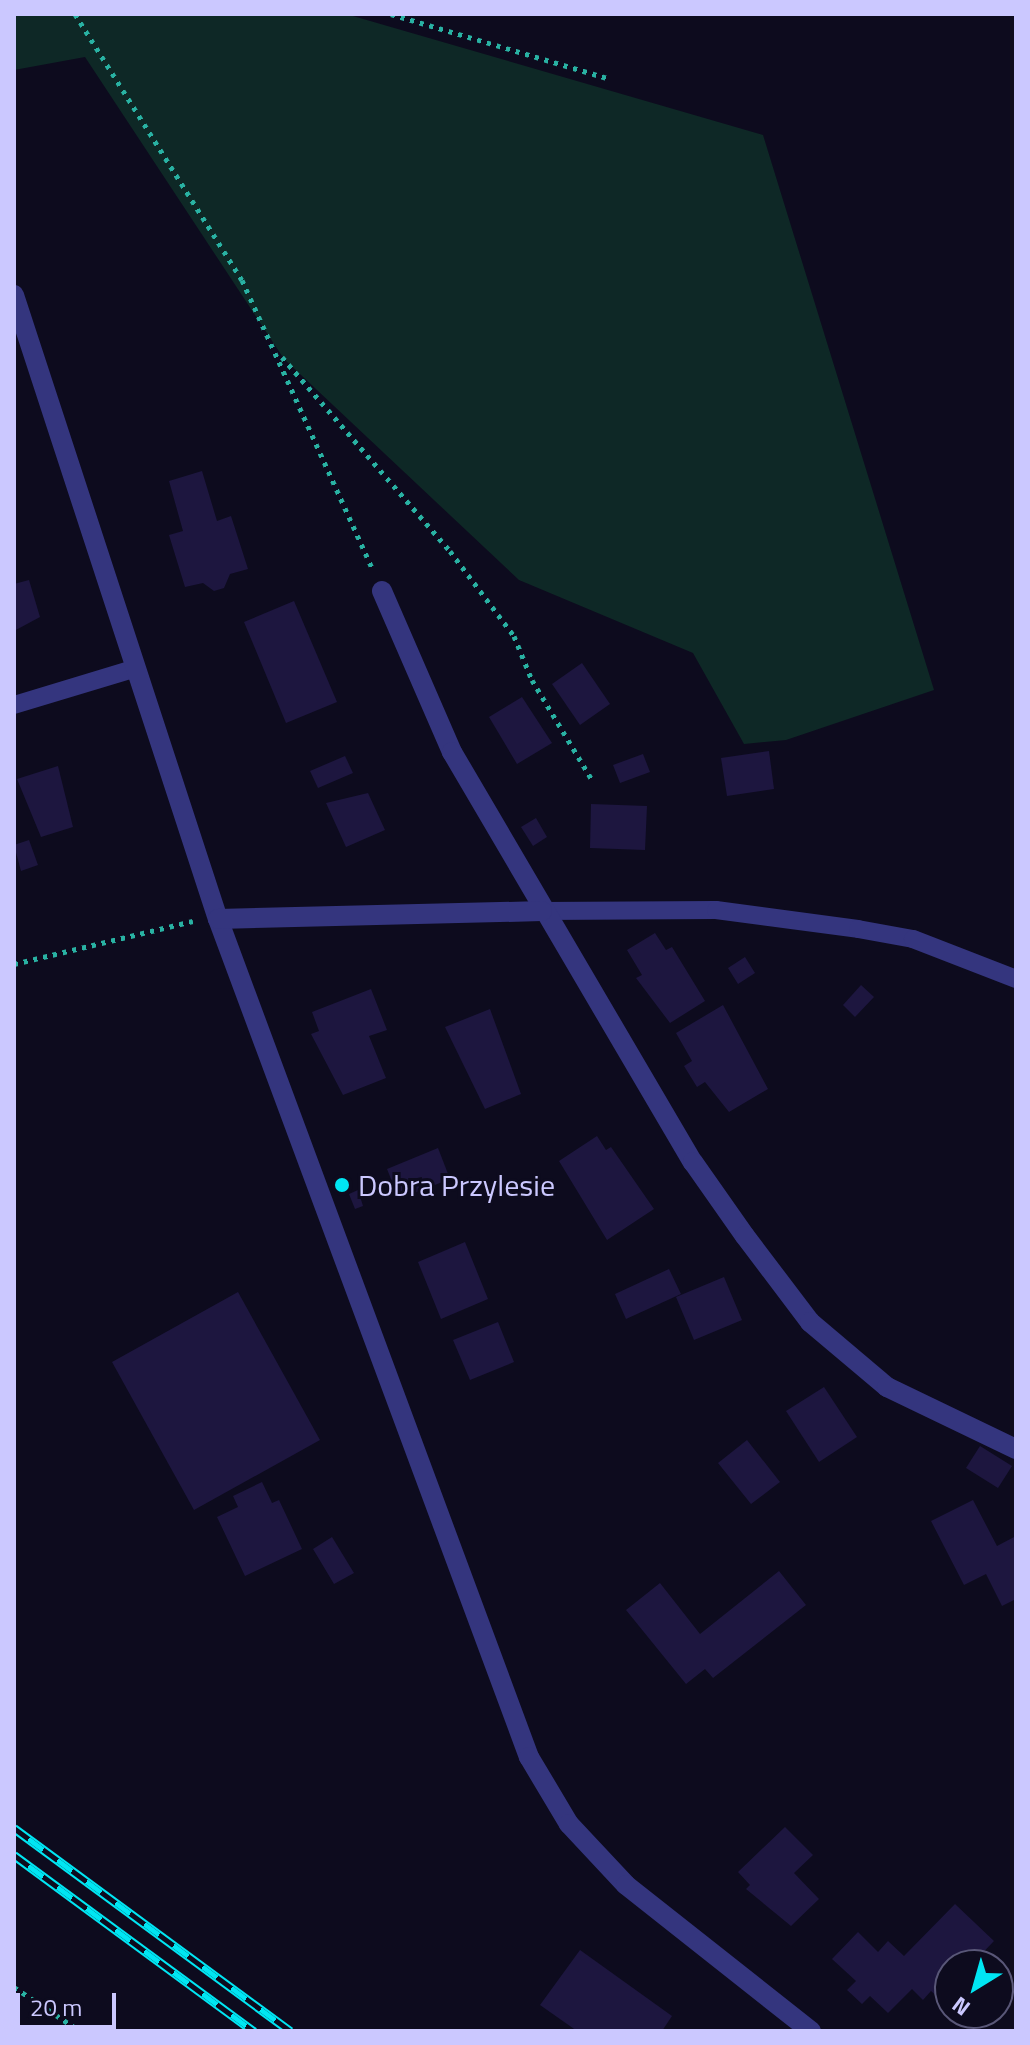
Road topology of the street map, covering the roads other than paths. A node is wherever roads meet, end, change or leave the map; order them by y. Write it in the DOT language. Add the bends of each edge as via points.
graph roads {
  1 [pos="14,295"];
  2 [pos="382,591"];
  3 [pos="133,669"];
  4 [pos="14,705"];
  5 [pos="542,911"];
  6 [pos="218,919"];
  7 [pos="1016,979"];
  8 [pos="1016,1449"];
  9 [pos="811,2031"];
  1 -- 3 [label="street"];
  2 -- 5 [label="street" via="452,752"];
  3 -- 4 [label="lane"];
  3 -- 6 [label="street"];
  5 -- 6 [label="street"];
  5 -- 7 [label="lane" via="716,910 858,929 913,939"];
  5 -- 8 [label="street" via="693,1162 810,1322 887,1387"];
  6 -- 9 [label="street" via="529,1757 569,1824 626,1885"];
}
